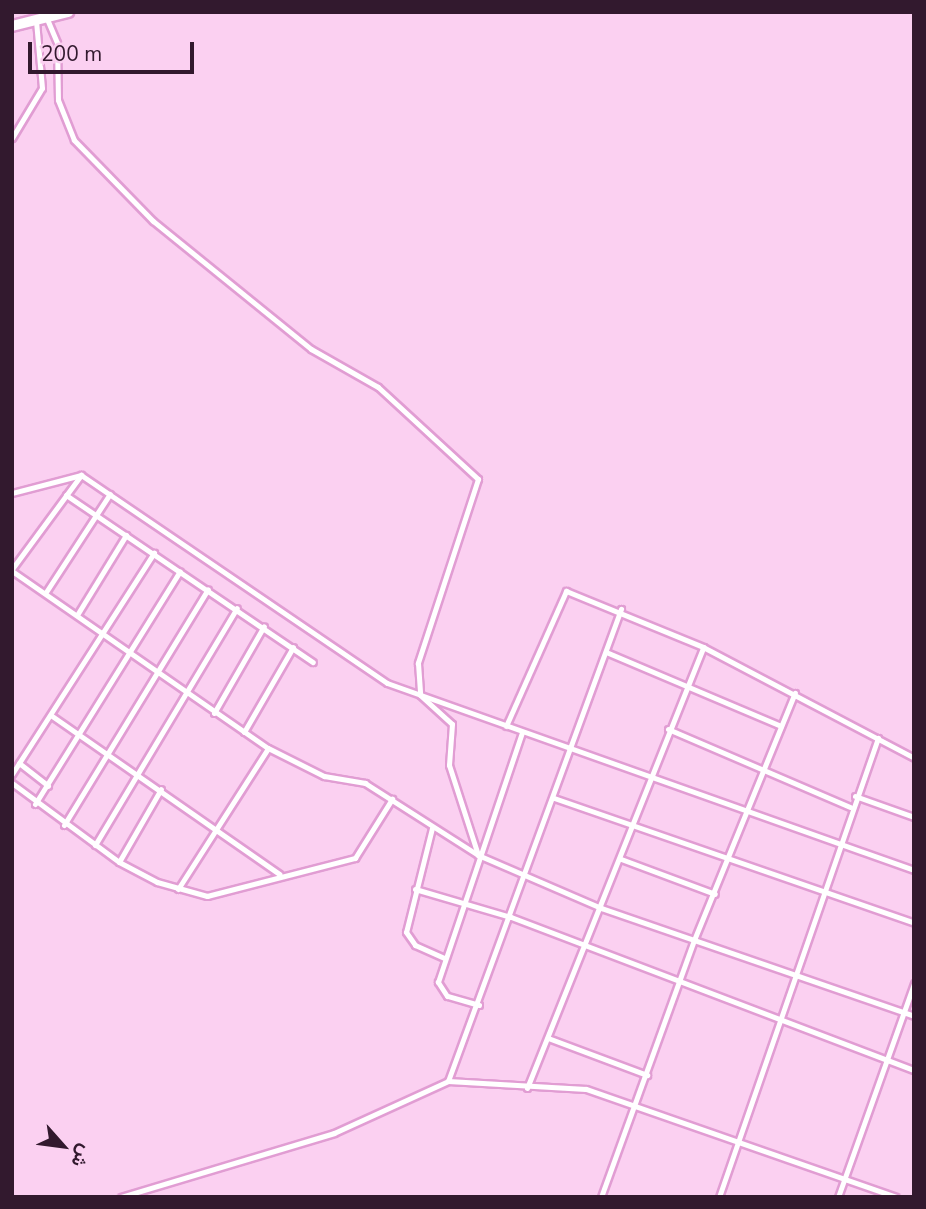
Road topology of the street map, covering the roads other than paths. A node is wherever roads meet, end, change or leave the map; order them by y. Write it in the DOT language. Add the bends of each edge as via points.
graph roads {
  1 [pos="68,12"];
  2 [pos="47,19"];
  3 [pos="36,21"];
  4 [pos="12,26"];
  5 [pos="12,138"];
  6 [pos="81,475"];
  7 [pos="12,493"];
  8 [pos="110,494"];
  9 [pos="66,495"];
  10 [pos="97,516"];
  11 [pos="125,535"];
  12 [pos="154,554"];
  13 [pos="12,570"];
  14 [pos="180,571"];
  15 [pos="208,589"];
  16 [pos="46,592"];
  17 [pos="237,608"];
  18 [pos="621,609"];
  19 [pos="77,615"];
  20 [pos="264,626"];
  21 [pos="103,634"];
  22 [pos="293,647"];
  23 [pos="703,647"];
  24 [pos="606,652"];
  25 [pos="129,654"];
  26 [pos="313,662"];
  27 [pos="157,674"];
  28 [pos="689,685"];
  29 [pos="185,693"];
  30 [pos="795,693"];
  31 [pos="420,695"];
  32 [pos="214,713"];
  33 [pos="52,716"];
  34 [pos="506,726"];
  35 [pos="781,726"];
  36 [pos="668,729"];
  37 [pos="244,732"];
  38 [pos="522,732"];
  39 [pos="80,733"];
  40 [pos="878,738"];
  41 [pos="268,748"];
  42 [pos="572,751"];
  43 [pos="108,753"];
  44 [pos="914,758"];
  45 [pos="19,764"];
  46 [pos="761,768"];
  47 [pos="138,773"];
  48 [pos="12,775"];
  49 [pos="649,777"];
  50 [pos="12,783"];
  51 [pos="48,786"];
  52 [pos="161,789"];
  53 [pos="855,796"];
  54 [pos="392,799"];
  55 [pos="554,799"];
  56 [pos="35,804"];
  57 [pos="850,807"];
  58 [pos="744,813"];
  59 [pos="914,817"];
  60 [pos="64,825"];
  61 [pos="631,827"];
  62 [pos="216,828"];
  63 [pos="432,828"];
  64 [pos="95,845"];
  65 [pos="836,845"];
  66 [pos="478,855"];
  67 [pos="621,859"];
  68 [pos="728,859"];
  69 [pos="119,862"];
  70 [pos="914,870"];
  71 [pos="279,874"];
  72 [pos="525,878"];
  73 [pos="178,889"];
  74 [pos="415,889"];
  75 [pos="822,890"];
  76 [pos="715,894"];
  77 [pos="461,905"];
  78 [pos="601,908"];
  79 [pos="511,917"];
  80 [pos="914,923"];
  81 [pos="694,940"];
  82 [pos="586,945"];
  83 [pos="444,958"];
  84 [pos="797,975"];
  85 [pos="680,981"];
  86 [pos="914,983"];
  87 [pos="479,1005"];
  88 [pos="904,1012"];
  89 [pos="914,1016"];
  90 [pos="782,1022"];
  91 [pos="548,1038"];
  92 [pos="886,1060"];
  93 [pos="914,1070"];
  94 [pos="647,1075"];
  95 [pos="448,1081"];
  96 [pos="527,1088"];
  97 [pos="636,1107"];
  98 [pos="737,1146"];
  99 [pos="844,1179"];
  100 [pos="121,1197"];
  101 [pos="601,1197"];
  102 [pos="719,1197"];
  103 [pos="838,1197"];
  104 [pos="896,1197"];
  1 -- 2 [label="highway"];
  2 -- 3 [label="highway"];
  2 -- 31 [label="street" via="57,43 58,100 74,140 153,221 311,349 378,387 478,479 418,663"];
  3 -- 4 [label="highway"];
  3 -- 5 [label="street" via="42,88"];
  6 -- 7 [label="street"];
  6 -- 8 [label="street"];
  6 -- 9 [label="street"];
  8 -- 10 [label="street"];
  8 -- 31 [label="street" via="251,595 387,682"];
  9 -- 10 [label="street"];
  9 -- 13 [label="street"];
  10 -- 11 [label="street"];
  10 -- 16 [label="street"];
  11 -- 12 [label="street"];
  11 -- 19 [label="street"];
  12 -- 14 [label="street"];
  12 -- 21 [label="street"];
  13 -- 16 [label="street"];
  14 -- 15 [label="street"];
  14 -- 25 [label="street"];
  15 -- 17 [label="street"];
  15 -- 27 [label="street"];
  16 -- 19 [label="street"];
  17 -- 20 [label="street"];
  17 -- 29 [label="street"];
  18 -- 23 [label="street"];
  18 -- 24 [label="street"];
  18 -- 34 [label="street" via="561,592"];
  19 -- 21 [label="street"];
  20 -- 22 [label="street"];
  20 -- 32 [label="street"];
  21 -- 25 [label="street"];
  21 -- 33 [label="street"];
  22 -- 26 [label="street"];
  22 -- 37 [label="street"];
  23 -- 28 [label="street"];
  23 -- 30 [label="street"];
  24 -- 28 [label="street"];
  24 -- 42 [label="street"];
  25 -- 27 [label="street"];
  25 -- 39 [label="street"];
  27 -- 29 [label="street"];
  27 -- 43 [label="street"];
  28 -- 35 [label="street"];
  28 -- 36 [label="street"];
  29 -- 32 [label="street"];
  29 -- 47 [label="street"];
  30 -- 35 [label="street"];
  30 -- 40 [label="street"];
  31 -- 34 [label="street"];
  31 -- 66 [label="street" via="452,724 449,765"];
  32 -- 37 [label="street"];
  33 -- 39 [label="street"];
  33 -- 45 [label="street"];
  34 -- 38 [label="street"];
  35 -- 46 [label="street"];
  36 -- 46 [label="street"];
  36 -- 49 [label="street"];
  37 -- 41 [label="street"];
  38 -- 42 [label="street"];
  38 -- 66 [label="street"];
  39 -- 43 [label="street"];
  39 -- 51 [label="street"];
  40 -- 44 [label="street"];
  40 -- 53 [label="street"];
  41 -- 54 [label="street"];
  41 -- 62 [label="street"];
  42 -- 49 [label="street"];
  42 -- 55 [label="street"];
  43 -- 47 [label="street"];
  43 -- 60 [label="street"];
  45 -- 48 [label="street"];
  45 -- 51 [label="street"];
  46 -- 57 [label="street"];
  46 -- 58 [label="street"];
  47 -- 52 [label="street"];
  47 -- 64 [label="street"];
  49 -- 58 [label="street"];
  49 -- 61 [label="street"];
  50 -- 56 [label="street"];
  51 -- 56 [label="street"];
  52 -- 62 [label="street"];
  52 -- 69 [label="street"];
  53 -- 57 [label="street"];
  53 -- 59 [label="street"];
  54 -- 63 [label="street"];
  54 -- 71 [label="street" via="355,858"];
  55 -- 61 [label="street"];
  55 -- 72 [label="street"];
  56 -- 60 [label="street"];
  57 -- 65 [label="street"];
  58 -- 65 [label="street"];
  58 -- 68 [label="street"];
  60 -- 64 [label="street"];
  61 -- 67 [label="street"];
  61 -- 68 [label="street"];
  62 -- 71 [label="street"];
  62 -- 73 [label="street"];
  63 -- 66 [label="street"];
  63 -- 74 [label="street"];
  64 -- 69 [label="street"];
  65 -- 70 [label="street"];
  65 -- 75 [label="street"];
  66 -- 72 [label="street"];
  66 -- 77 [label="street"];
  67 -- 76 [label="street"];
  67 -- 78 [label="street"];
  68 -- 75 [label="street"];
  68 -- 76 [label="street"];
  69 -- 73 [label="street"];
  71 -- 73 [label="street" via="207,896"];
  72 -- 78 [label="street"];
  72 -- 79 [label="street"];
  74 -- 77 [label="street"];
  74 -- 83 [label="street" via="408,940"];
  75 -- 80 [label="street"];
  75 -- 84 [label="street"];
  76 -- 81 [label="street"];
  77 -- 79 [label="street"];
  77 -- 83 [label="street"];
  78 -- 81 [label="street"];
  78 -- 82 [label="street"];
  79 -- 82 [label="street"];
  79 -- 87 [label="street"];
  81 -- 84 [label="street"];
  81 -- 85 [label="street"];
  82 -- 85 [label="street"];
  82 -- 91 [label="street"];
  83 -- 87 [label="street" via="440,990"];
  84 -- 88 [label="street"];
  84 -- 90 [label="street"];
  85 -- 90 [label="street"];
  85 -- 94 [label="street"];
  86 -- 88 [label="street"];
  87 -- 95 [label="street"];
  88 -- 89 [label="street"];
  88 -- 92 [label="street"];
  90 -- 92 [label="street"];
  90 -- 98 [label="street"];
  91 -- 94 [label="street"];
  91 -- 96 [label="street"];
  92 -- 93 [label="street"];
  92 -- 99 [label="street"];
  94 -- 97 [label="street"];
  95 -- 96 [label="street"];
  95 -- 100 [label="street" via="334,1133"];
  96 -- 97 [label="street" via="564,1084"];
  97 -- 98 [label="street"];
  97 -- 101 [label="street"];
  98 -- 99 [label="street"];
  98 -- 102 [label="street"];
  99 -- 103 [label="street"];
  99 -- 104 [label="street"];
}
